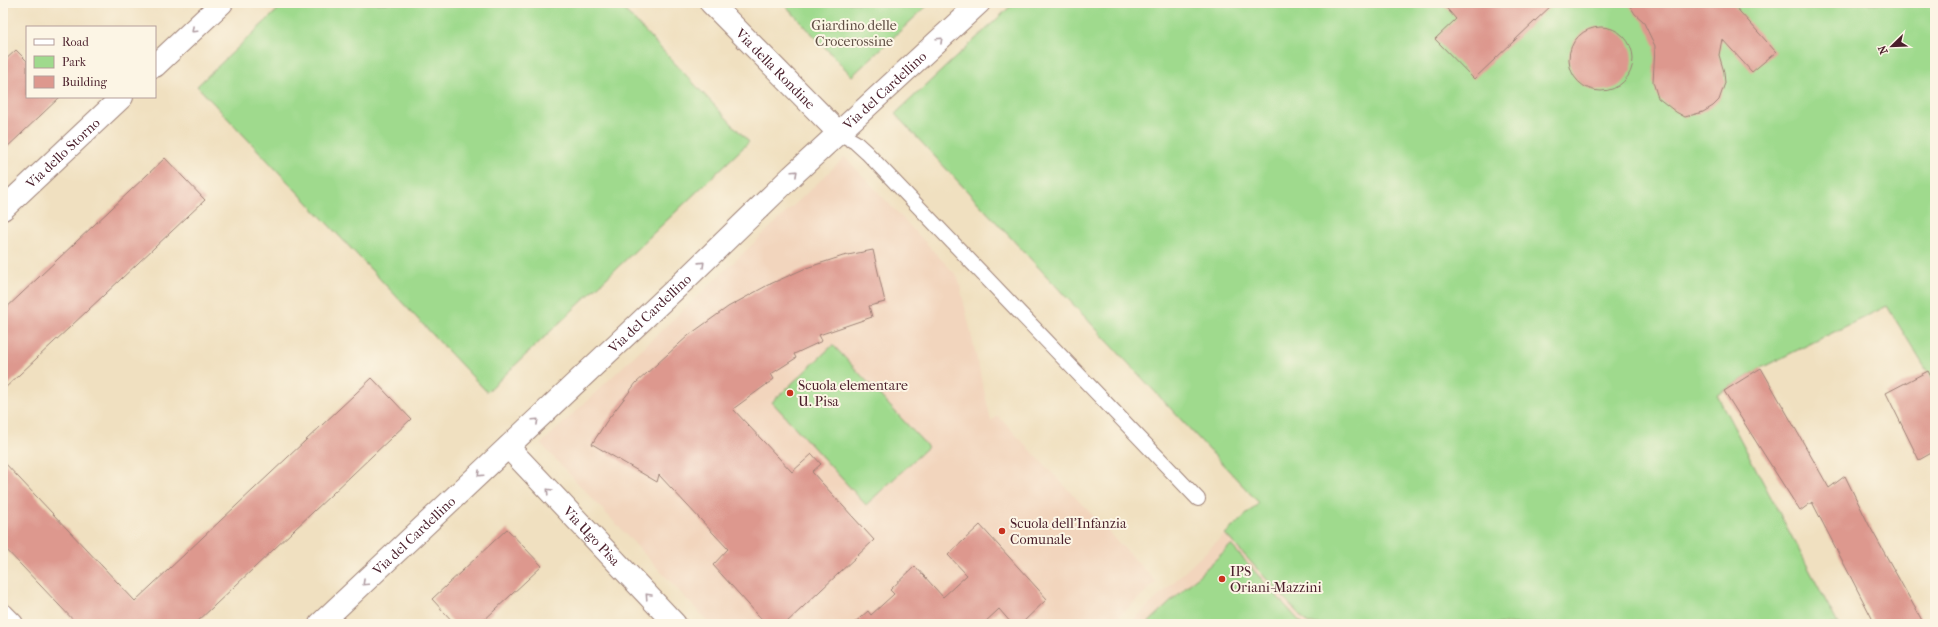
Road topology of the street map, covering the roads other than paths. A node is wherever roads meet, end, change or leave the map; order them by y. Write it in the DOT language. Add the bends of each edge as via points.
graph roads {
  1 [pos="222,3"];
  2 [pos="711,3"];
  3 [pos="980,3"];
  4 [pos="156,65"];
  5 [pos="121,98"];
  6 [pos="839,133"];
  7 [pos="3,209"];
  8 [pos="508,447"];
  9 [pos="1198,499"];
  10 [pos="3,615"];
  11 [pos="12,624"];
  12 [pos="320,624"];
  13 [pos="675,624"];
  1 -- 4 [label="street, one-way"];
  2 -- 6 [label="street, Via della Rondine"];
  6 -- 3 [label="street, Via del Cardellino, one-way"];
  5 -- 7 [label="street, Via dello Storno"];
  8 -- 6 [label="street, Via del Cardellino, one-way"];
  6 -- 9 [label="lane" via="867,153"];
  8 -- 12 [label="street, Via del Cardellino, one-way"];
  13 -- 8 [label="street, Via Ugo Pisa, one-way"];
  10 -- 11 [label="street"];
}
